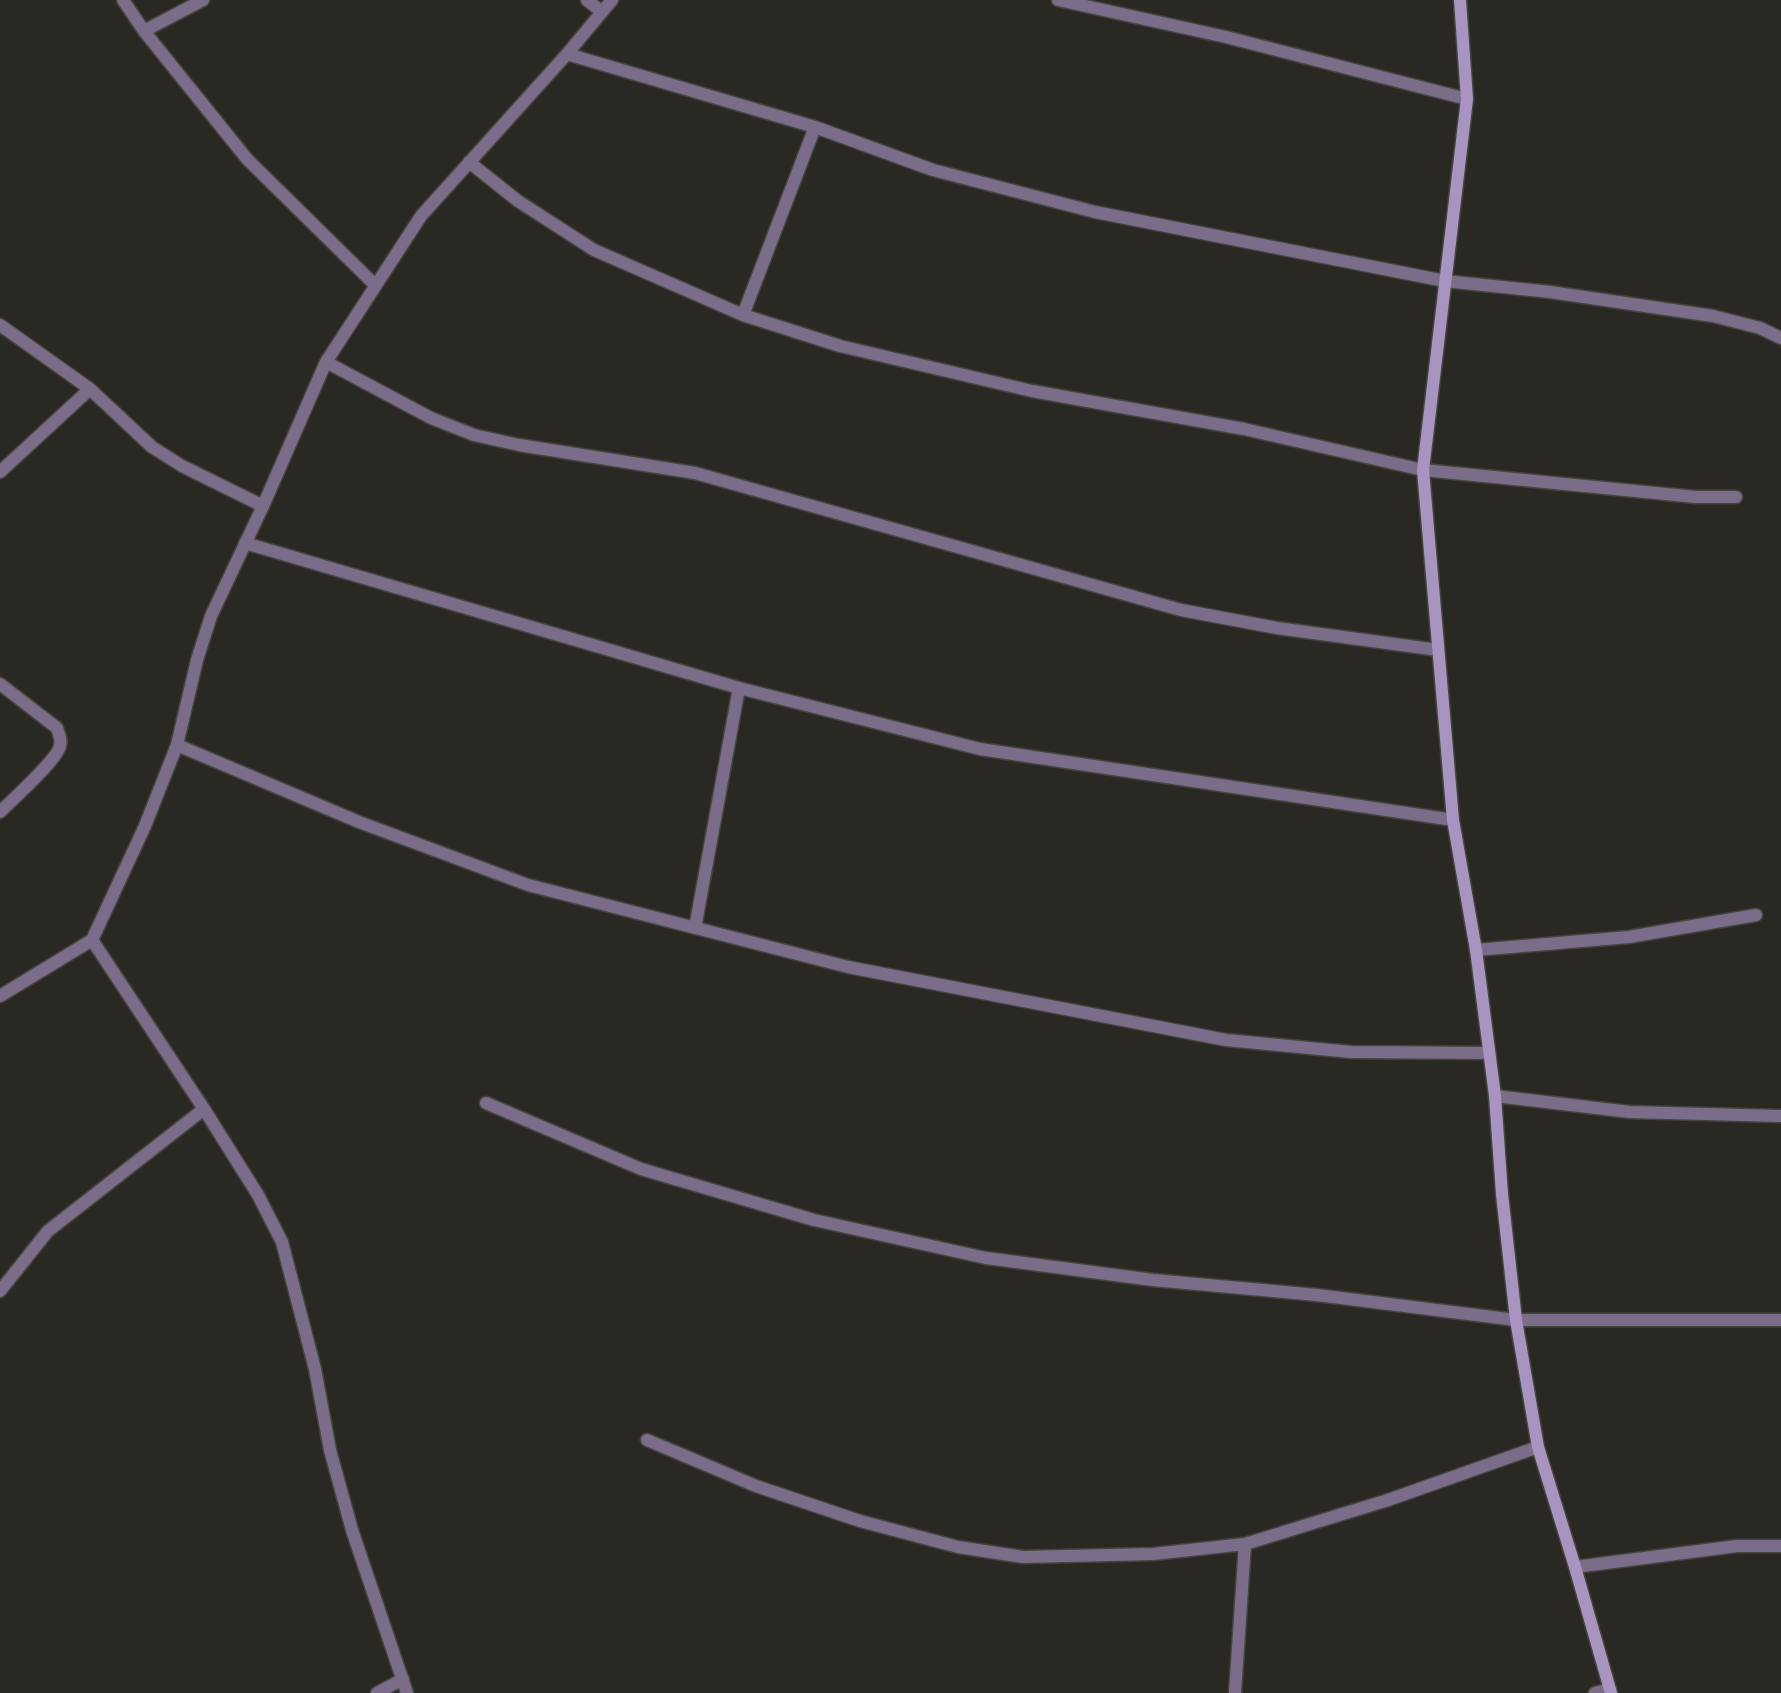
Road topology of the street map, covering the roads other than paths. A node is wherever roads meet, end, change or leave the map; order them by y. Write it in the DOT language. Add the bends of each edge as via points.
graph roads {
  1 [pos="123,0"];
  2 [pos="203,0"];
  3 [pos="587,0"];
  4 [pos="612,0"];
  5 [pos="1058,0"];
  6 [pos="1460,0"];
  7 [pos="602,12"];
  8 [pos="144,32"];
  9 [pos="567,54"];
  10 [pos="1467,99"];
  11 [pos="815,127"];
  12 [pos="469,162"];
  13 [pos="1445,281"];
  14 [pos="375,285"];
  15 [pos="744,315"];
  16 [pos="0,325"];
  17 [pos="1781,338"];
  18 [pos="326,362"];
  19 [pos="90,389"];
  20 [pos="1423,470"];
  21 [pos="0,472"];
  22 [pos="1736,497"];
  23 [pos="263,506"];
  24 [pos="245,543"];
  25 [pos="1438,650"];
  26 [pos="0,684"];
  27 [pos="739,688"];
  28 [pos="177,745"];
  29 [pos="0,812"];
  30 [pos="1453,820"];
  31 [pos="1756,915"];
  32 [pos="696,928"];
  33 [pos="93,940"];
  34 [pos="1476,950"];
  35 [pos="0,996"];
  36 [pos="1489,1053"];
  37 [pos="1495,1096"];
  38 [pos="486,1102"];
  39 [pos="204,1109"];
  40 [pos="1781,1116"];
  41 [pos="0,1291"];
  42 [pos="1516,1320"];
  43 [pos="1781,1320"];
  44 [pos="647,1440"];
  45 [pos="1538,1448"];
  46 [pos="1245,1544"];
  47 [pos="1781,1546"];
  48 [pos="1575,1567"];
  49 [pos="403,1679"];
  50 [pos="1611,1691"];
  51 [pos="377,1693"];
  52 [pos="407,1693"];
  53 [pos="1235,1693"];
  54 [pos="1595,1693"];
  1 -- 8 [label="street"];
  2 -- 8 [label="street"];
  3 -- 7 [label="street"];
  4 -- 7 [label="street"];
  5 -- 10 [label="street"];
  6 -- 10 [label="street"];
  7 -- 9 [label="street"];
  8 -- 14 [label="street" via="247,159"];
  9 -- 11 [label="street"];
  9 -- 12 [label="street"];
  10 -- 13 [label="street"];
  11 -- 13 [label="street" via="933,170 1095,213"];
  11 -- 15 [label="street"];
  12 -- 14 [label="street" via="421,216"];
  12 -- 15 [label="street" via="518,201 594,250"];
  13 -- 17 [label="street" via="1713,316 1760,328"];
  13 -- 20 [label="street"];
  14 -- 18 [label="street"];
  15 -- 20 [label="street" via="840,346 1021,388 1244,429"];
  16 -- 19 [label="street"];
  18 -- 23 [label="street"];
  18 -- 25 [label="street" via="431,418 474,435 695,473 1181,610 1277,628"];
  19 -- 21 [label="street"];
  19 -- 23 [label="street" via="152,447"];
  20 -- 22 [label="street" via="1696,497"];
  20 -- 25 [label="street"];
  23 -- 24 [label="street"];
  24 -- 27 [label="street"];
  24 -- 28 [label="street" via="211,616"];
  25 -- 30 [label="street"];
  26 -- 29 [label="street" via="57,728 61,739 60,749 52,759"];
  27 -- 30 [label="street" via="980,749"];
  27 -- 32 [label="street"];
  28 -- 32 [label="street" via="359,822 528,885"];
  28 -- 33 [label="street"];
  30 -- 34 [label="street"];
  31 -- 34 [label="street" via="1629,937"];
  32 -- 36 [label="street" via="848,967 1226,1040 1351,1052"];
  33 -- 35 [label="street"];
  33 -- 39 [label="street"];
  34 -- 36 [label="street"];
  36 -- 37 [label="street"];
  37 -- 40 [label="street" via="1630,1112"];
  37 -- 42 [label="street"];
  38 -- 42 [label="street" via="642,1169 814,1220 986,1258"];
  39 -- 41 [label="street" via="48,1231"];
  39 -- 49 [label="street" via="258,1195 282,1242 352,1530"];
  42 -- 43 [label="street"];
  42 -- 45 [label="street"];
  44 -- 46 [label="street" via="756,1486 860,1521 958,1547 1023,1557 1073,1557 1153,1554"];
  45 -- 46 [label="street"];
  45 -- 48 [label="street"];
  46 -- 53 [label="street"];
  47 -- 48 [label="street" via="1737,1546"];
  48 -- 50 [label="street"];
  49 -- 51 [label="street"];
  49 -- 52 [label="street"];
  50 -- 54 [label="street"];
}
